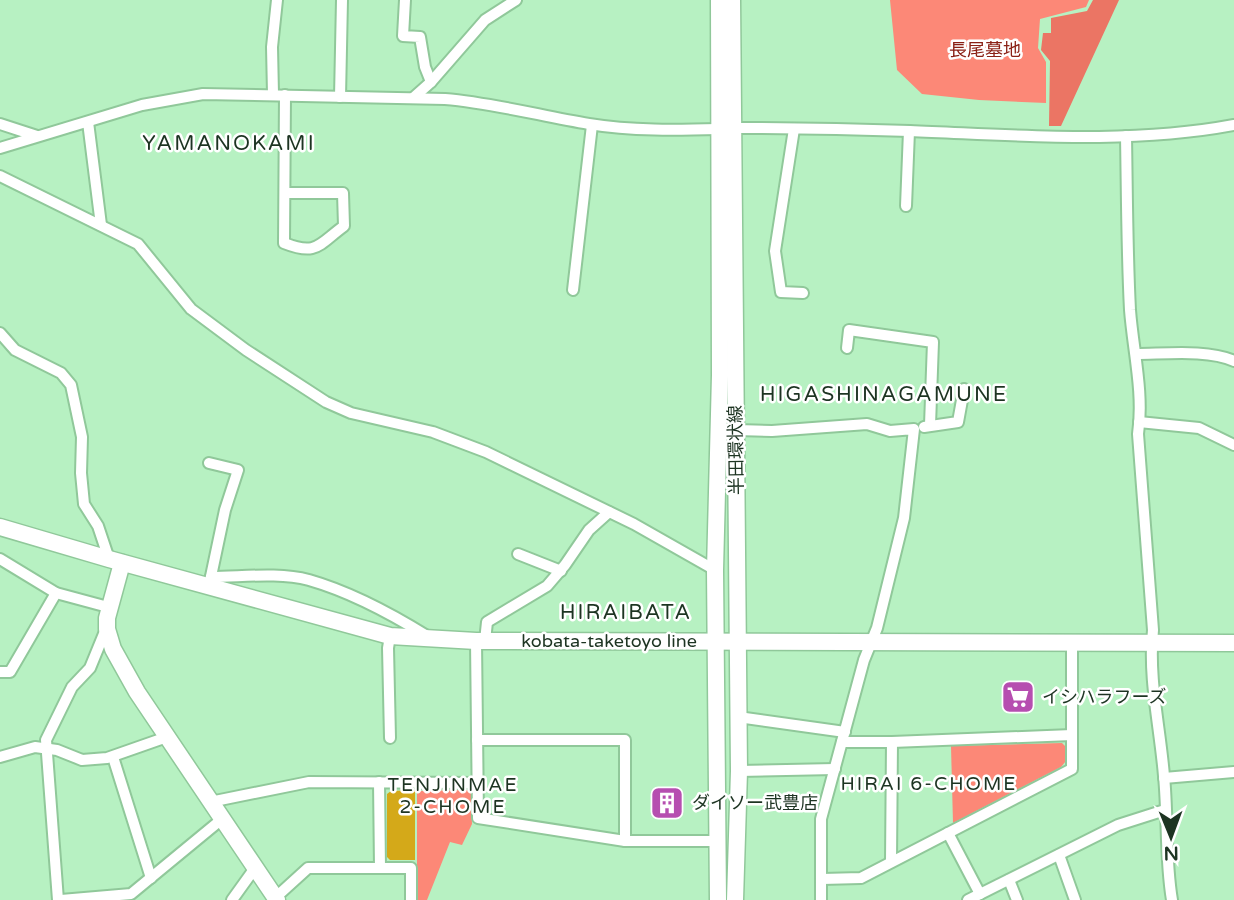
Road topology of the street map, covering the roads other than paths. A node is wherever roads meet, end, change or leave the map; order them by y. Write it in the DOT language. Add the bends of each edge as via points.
graph roads {
  1 [pos="277,0"];
  2 [pos="342,0"];
  3 [pos="405,0"];
  4 [pos="516,0"];
  5 [pos="719,0"];
  6 [pos="732,0"];
  7 [pos="431,82"];
  8 [pos="273,94"];
  9 [pos="285,95"];
  10 [pos="340,97"];
  11 [pos="413,98"];
  12 [pos="88,122"];
  13 [pos="0,124"];
  14 [pos="592,125"];
  15 [pos="1234,125"];
  16 [pos="727,129"];
  17 [pos="794,129"];
  18 [pos="909,131"];
  19 [pos="37,136"];
  20 [pos="1126,136"];
  21 [pos="0,148"];
  22 [pos="0,176"];
  23 [pos="286,192"];
  24 [pos="906,206"];
  25 [pos="101,225"];
  26 [pos="573,290"];
  27 [pos="803,293"];
  28 [pos="0,333"];
  29 [pos="848,348"];
  30 [pos="1136,354"];
  31 [pos="1234,361"];
  32 [pos="964,388"];
  33 [pos="1139,422"];
  34 [pos="930,425"];
  35 [pos="914,429"];
  36 [pos="737,430"];
  37 [pos="1234,445"];
  38 [pos="209,463"];
  39 [pos="609,512"];
  40 [pos="0,527"];
  41 [pos="518,554"];
  42 [pos="0,559"];
  43 [pos="115,561"];
  44 [pos="715,570"];
  45 [pos="561,571"];
  46 [pos="210,582"];
  47 [pos="56,593"];
  48 [pos="108,607"];
  49 [pos="107,629"];
  50 [pos="390,636"];
  51 [pos="432,639"];
  52 [pos="481,641"];
  53 [pos="737,641"];
  54 [pos="716,642"];
  55 [pos="1152,642"];
  56 [pos="871,643"];
  57 [pos="1072,643"];
  58 [pos="1234,643"];
  59 [pos="0,672"];
  60 [pos="738,717"];
  61 [pos="1072,735"];
  62 [pos="167,737"];
  63 [pos="844,737"];
  64 [pos="390,738"];
  65 [pos="478,740"];
  66 [pos="892,742"];
  67 [pos="46,748"];
  68 [pos="0,757"];
  69 [pos="113,757"];
  70 [pos="835,769"];
  71 [pos="738,771"];
  72 [pos="1234,772"];
  73 [pos="1164,778"];
  74 [pos="379,782"];
  75 [pos="477,783"];
  76 [pos="211,802"];
  77 [pos="1165,810"];
  78 [pos="222,819"];
  79 [pos="948,833"];
  80 [pos="625,841"];
  81 [pos="718,841"];
  82 [pos="1059,855"];
  83 [pos="891,862"];
  84 [pos="254,868"];
  85 [pos="380,868"];
  86 [pos="151,878"];
  87 [pos="822,879"];
  88 [pos="1009,880"];
  89 [pos="981,894"];
  90 [pos="276,899"];
  91 [pos="60,900"];
  92 [pos="232,900"];
  93 [pos="411,900"];
  94 [pos="718,900"];
  95 [pos="734,900"];
  96 [pos="821,900"];
  97 [pos="968,900"];
  98 [pos="1017,900"];
  99 [pos="1075,900"];
  100 [pos="1172,900"];
  1 -- 8 [label="street"];
  2 -- 10 [label="street"];
  3 -- 7 [label="street" via="403,36 420,37"];
  4 -- 7 [label="street" via="485,20"];
  5 -- 16 [label="main road, 半田環状線"];
  6 -- 16 [label="main road, 半田環状線"];
  7 -- 11 [label="street"];
  8 -- 9 [label="street"];
  8 -- 12 [label="street" via="175,97"];
  9 -- 10 [label="street"];
  9 -- 23 [label="street"];
  10 -- 11 [label="street"];
  11 -- 14 [label="street" via="481,102"];
  12 -- 19 [label="street"];
  12 -- 25 [label="street"];
  13 -- 19 [label="street"];
  14 -- 16 [label="street"];
  14 -- 26 [label="street"];
  15 -- 20 [label="street"];
  16 -- 17 [label="street"];
  16 -- 36 [label="main road, 半田環状線"];
  16 -- 44 [label="main road, 半田環状線"];
  17 -- 18 [label="street"];
  17 -- 27 [label="street" via="775,251 780,292"];
  18 -- 20 [label="street"];
  18 -- 24 [label="street"];
  19 -- 21 [label="street"];
  20 -- 30 [label="street" via="1128,272"];
  22 -- 25 [label="street"];
  23 -- 23 [label="street" via="343,193 344,226 310,250 284,243"];
  25 -- 39 [label="street" via="138,244 207,322 310,393 351,413 433,432 486,452"];
  28 -- 43 [label="street" via="15,350 61,373 71,385 82,437 84,503"];
  29 -- 34 [label="street" via="849,330 933,342"];
  30 -- 31 [label="street" via="1211,355"];
  30 -- 33 [label="street"];
  32 -- 34 [label="street" via="958,422"];
  33 -- 37 [label="street" via="1199,428"];
  33 -- 55 [label="street"];
  34 -- 35 [label="street"];
  35 -- 36 [label="street" via="890,431 867,424"];
  35 -- 56 [label="street" via="904,518"];
  36 -- 53 [label="main road, 半田環状線"];
  38 -- 46 [label="street" via="238,470"];
  39 -- 44 [label="street"];
  39 -- 45 [label="street" via="589,530"];
  40 -- 43 [label="main road, kobata-taketoyo line"];
  41 -- 45 [label="street"];
  42 -- 47 [label="street"];
  43 -- 46 [label="main road, kobata-taketoyo line"];
  43 -- 48 [label="main road"];
  44 -- 54 [label="main road, 半田環状線"];
  45 -- 52 [label="street" via="537,593 487,622"];
  46 -- 50 [label="main road, kobata-taketoyo line"];
  46 -- 51 [label="street" via="281,576 308,580 374,604"];
  47 -- 48 [label="street"];
  47 -- 59 [label="street" via="10,672"];
  48 -- 49 [label="main road"];
  49 -- 62 [label="main road" via="119,660"];
  49 -- 67 [label="street" via="90,668 72,687 59,712"];
  50 -- 51 [label="main road, kobata-taketoyo line"];
  50 -- 64 [label="street"];
  51 -- 52 [label="main road, kobata-taketoyo line"];
  52 -- 54 [label="main road, kobata-taketoyo line"];
  52 -- 65 [label="street"];
  53 -- 54 [label="main road, kobata-taketoyo line"];
  53 -- 56 [label="main road, kobata-taketoyo line"];
  53 -- 60 [label="main road, 半田環状線"];
  54 -- 81 [label="main road, 半田環状線"];
  55 -- 57 [label="main road, kobata-taketoyo line"];
  55 -- 58 [label="main road, kobata-taketoyo line"];
  55 -- 73 [label="street"];
  56 -- 57 [label="main road, kobata-taketoyo line"];
  56 -- 63 [label="street"];
  57 -- 61 [label="street"];
  60 -- 63 [label="street"];
  60 -- 71 [label="main road, 半田環状線"];
  61 -- 66 [label="street"];
  61 -- 79 [label="street" via="1072,769"];
  62 -- 69 [label="street"];
  62 -- 76 [label="main road"];
  63 -- 66 [label="street"];
  63 -- 70 [label="street"];
  65 -- 75 [label="street"];
  65 -- 80 [label="street" via="625,740"];
  66 -- 83 [label="street"];
  67 -- 68 [label="street"];
  67 -- 69 [label="street" via="82,760"];
  67 -- 91 [label="street"];
  69 -- 86 [label="street"];
  70 -- 71 [label="street"];
  70 -- 87 [label="street" via="821,819"];
  71 -- 95 [label="main road, 半田環状線"];
  72 -- 73 [label="street"];
  73 -- 77 [label="street"];
  74 -- 75 [label="street"];
  74 -- 76 [label="street" via="309,782"];
  74 -- 85 [label="street"];
  75 -- 80 [label="street" via="478,818"];
  76 -- 78 [label="main road"];
  77 -- 82 [label="street" via="1130,820"];
  77 -- 100 [label="street"];
  78 -- 84 [label="main road"];
  78 -- 86 [label="street"];
  79 -- 83 [label="street"];
  79 -- 89 [label="street"];
  80 -- 81 [label="street"];
  81 -- 94 [label="main road, 半田環状線"];
  82 -- 88 [label="street"];
  82 -- 99 [label="street"];
  83 -- 87 [label="street" via="861,878"];
  84 -- 90 [label="main road"];
  84 -- 92 [label="street"];
  85 -- 90 [label="street" via="308,868"];
  85 -- 93 [label="street" via="411,868"];
  86 -- 91 [label="street" via="131,894"];
  87 -- 96 [label="street"];
  88 -- 89 [label="street"];
  88 -- 98 [label="street"];
  89 -- 97 [label="street"];
}
